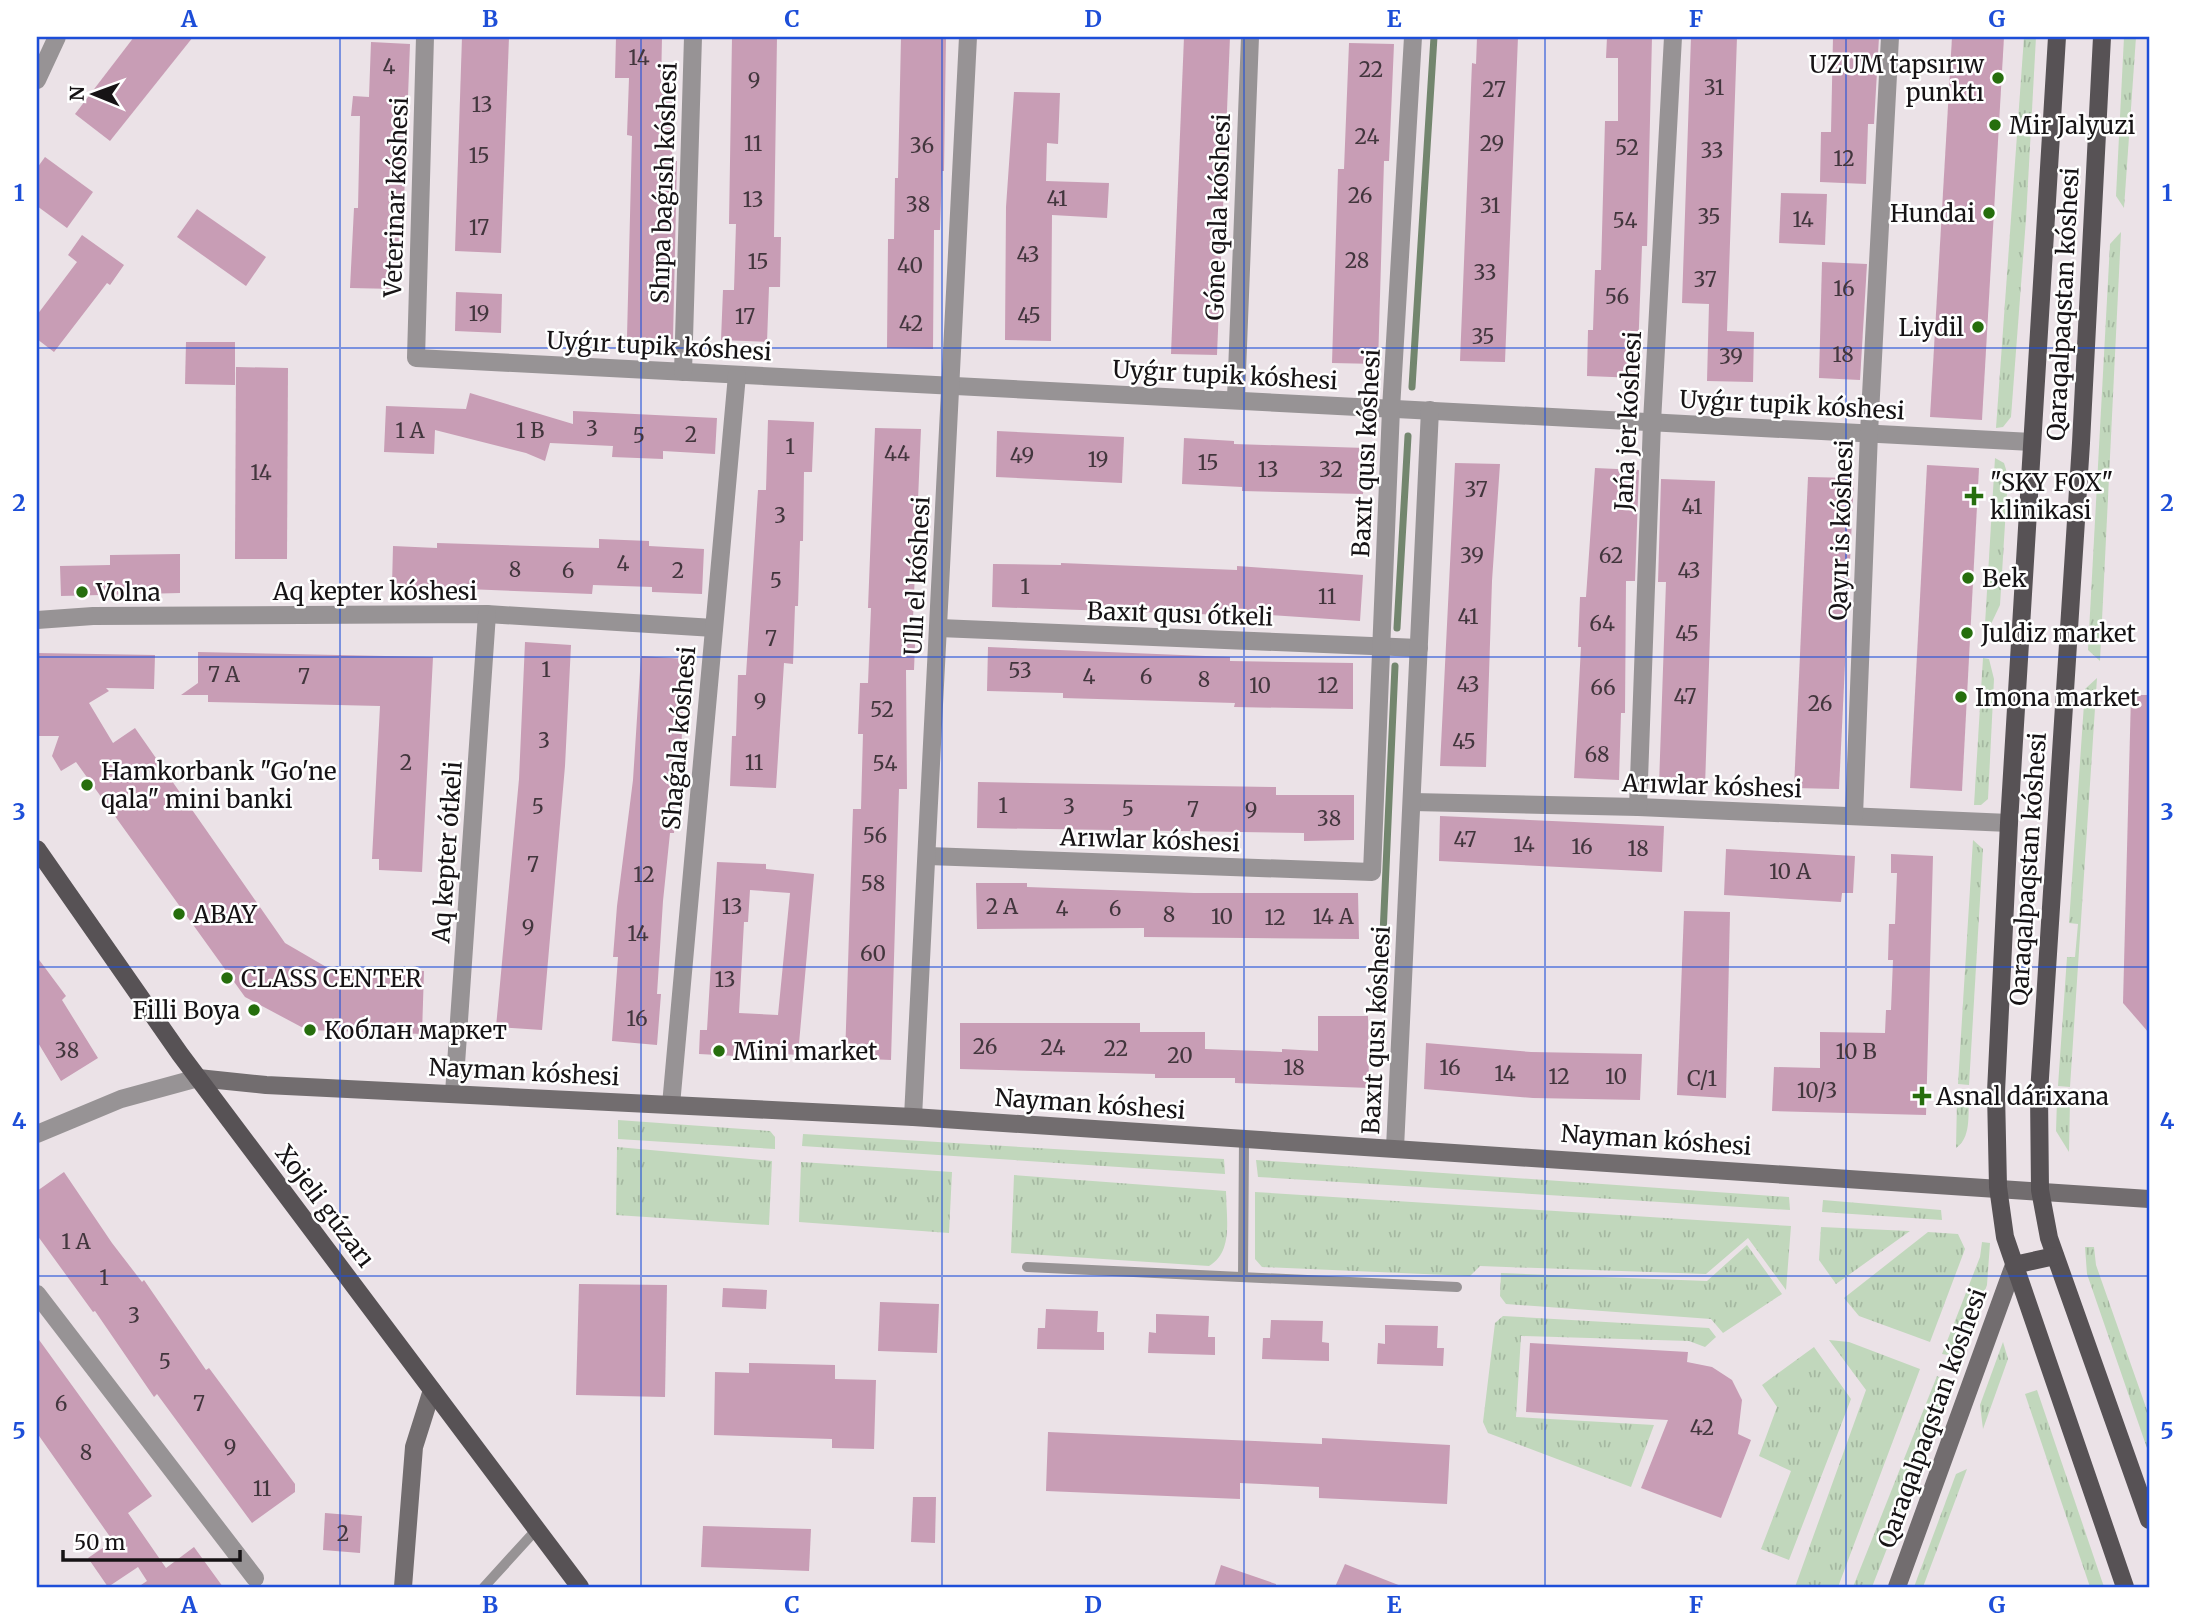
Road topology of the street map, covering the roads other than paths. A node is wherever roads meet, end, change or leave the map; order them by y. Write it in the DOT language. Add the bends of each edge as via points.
graph roads {
  1 [pos="57,37"];
  2 [pos="425,37"];
  3 [pos="693,37"];
  4 [pos="968,37"];
  5 [pos="1250,37"];
  6 [pos="1413,37"];
  7 [pos="1673,37"];
  8 [pos="1890,37"];
  9 [pos="2057,37"];
  10 [pos="2102,37"];
  11 [pos="37,80"];
  12 [pos="416,358"];
  13 [pos="683,372"];
  14 [pos="737,375"];
  15 [pos="951,386"];
  16 [pos="1236,398"];
  17 [pos="1391,409"];
  18 [pos="1430,410"];
  19 [pos="1652,422"];
  20 [pos="1869,433"];
  21 [pos="2032,442"];
  22 [pos="486,614"];
  23 [pos="37,620"];
  24 [pos="714,628"];
  25 [pos="939,628"];
  26 [pos="1382,646"];
  27 [pos="1419,648"];
  28 [pos="1413,802"];
  29 [pos="1637,807"];
  30 [pos="1854,816"];
  31 [pos="2009,823"];
  32 [pos="37,849"];
  33 [pos="928,856"];
  34 [pos="1371,872"];
  35 [pos="198,1078"];
  36 [pos="454,1093"];
  37 [pos="671,1105"];
  38 [pos="913,1117"];
  39 [pos="37,1134"];
  40 [pos="1244,1139"];
  41 [pos="1395,1148"];
  42 [pos="1998,1187"];
  43 [pos="2040,1190"];
  44 [pos="2149,1199"];
  45 [pos="2055,1256"];
  46 [pos="2014,1265"];
  47 [pos="1027,1267"];
  48 [pos="1243,1277"];
  49 [pos="1457,1287"];
  50 [pos="37,1294"];
  51 [pos="432,1390"];
  52 [pos="2149,1520"];
  53 [pos="536,1530"];
  54 [pos="255,1578"];
  55 [pos="403,1587"];
  56 [pos="484,1587"];
  57 [pos="580,1587"];
  58 [pos="1897,1587"];
  59 [pos="2125,1587"];
  1 -- 11 [label="street"];
  2 -- 12 [label="street, Veterinar kóshesi"];
  3 -- 13 [label="street, Shıpa baǵısh kóshesi"];
  4 -- 15 [label="street, Ullı el kóshesi"];
  5 -- 16 [label="street, Góne qala kóshesi"];
  6 -- 17 [label="street, Baxıt qusı kóshesi"];
  7 -- 19 [label="street, Jańa jer kóshesi"];
  8 -- 20 [label="street, Qayır is kóshesi"];
  9 -- 21 [label="main road, Qaraqalpaqstan kóshesi"];
  10 -- 43 [label="main road, Qaraqalpaqstan kóshesi" via="2039,1093"];
  12 -- 13 [label="street, Uyǵır tupik kóshesi"];
  13 -- 14 [label="street, Uyǵır tupik kóshesi"];
  14 -- 15 [label="street, Uyǵır tupik kóshesi"];
  14 -- 24 [label="street, Shaǵala kóshesi"];
  15 -- 16 [label="street, Uyǵır tupik kóshesi"];
  15 -- 25 [label="street, Ullı el kóshesi"];
  16 -- 17 [label="street, Uyǵır tupik kóshesi"];
  17 -- 18 [label="street, Uyǵır tupik kóshesi"];
  17 -- 26 [label="street, Baxıt qusı kóshesi"];
  18 -- 19 [label="street, Uyǵır tupik kóshesi"];
  18 -- 27 [label="street, Baxıt qusı kóshesi"];
  19 -- 20 [label="street, Uyǵır tupik kóshesi"];
  19 -- 29 [label="street, Jańa jer kóshesi"];
  20 -- 21 [label="street, Uyǵır tupik kóshesi"];
  20 -- 30 [label="street, Qayır is kóshesi"];
  21 -- 31 [label="main road, Qaraqalpaqstan kóshesi"];
  22 -- 23 [label="street, Aq kepter kóshesi"];
  22 -- 24 [label="street, Aq kepter kóshesi"];
  22 -- 36 [label="street, Aq kepter ótkeli"];
  24 -- 37 [label="street, Shaǵala kóshesi"];
  25 -- 26 [label="street, Baxıt qusı ótkeli"];
  25 -- 33 [label="street, Ullı el kóshesi"];
  26 -- 27 [label="street, Baxıt qusı ótkeli"];
  26 -- 34 [label="street, Baxıt qusı kóshesi"];
  27 -- 28 [label="street, Baxıt qusı kóshesi"];
  28 -- 29 [label="street, Arıwlar kóshesi"];
  28 -- 41 [label="street, Baxıt qusı kóshesi"];
  29 -- 30 [label="street, Arıwlar kóshesi"];
  30 -- 31 [label="street, Arıwlar kóshesi"];
  31 -- 42 [label="main road, Qaraqalpaqstan kóshesi" via="1996,1092"];
  32 -- 35 [label="main road, Xojeli gúzarı"];
  33 -- 34 [label="street, Arıwlar kóshesi"];
  33 -- 38 [label="street, Ullı el kóshesi"];
  35 -- 36 [label="main road, Nayman kóshesi"];
  35 -- 39 [label="street, Nayman kóshesi" via="121,1100"];
  35 -- 51 [label="main road, Xojeli gúzarı"];
  36 -- 37 [label="main road, Nayman kóshesi"];
  37 -- 38 [label="main road, Nayman kóshesi"];
  38 -- 40 [label="main road, Nayman kóshesi"];
  40 -- 41 [label="main road, Nayman kóshesi"];
  40 -- 48 [label="lane"];
  41 -- 42 [label="main road, Nayman kóshesi"];
  42 -- 43 [label="main road, Nayman kóshesi"];
  42 -- 46 [label="main road, Qaraqalpaqstan kóshesi" via="2001,1222"];
  43 -- 44 [label="main road, Nayman kóshesi"];
  43 -- 45 [label="main road, Qaraqalpaqstan kóshesi"];
  45 -- 46 [label="main road"];
  45 -- 52 [label="main road, Qaraqalpaqstan kóshesi"];
  46 -- 58 [label="main road, Qaraqalpaqstan kóshesi"];
  46 -- 59 [label="main road, Qaraqalpaqstan kóshesi"];
  47 -- 48 [label="lane"];
  48 -- 49 [label="lane"];
  50 -- 54 [label="street"];
  51 -- 53 [label="main road, Xojeli gúzarı"];
  51 -- 55 [label="main road" via="414,1447"];
  53 -- 56 [label="lane"];
  53 -- 57 [label="main road, Xojeli gúzarı"];
}
